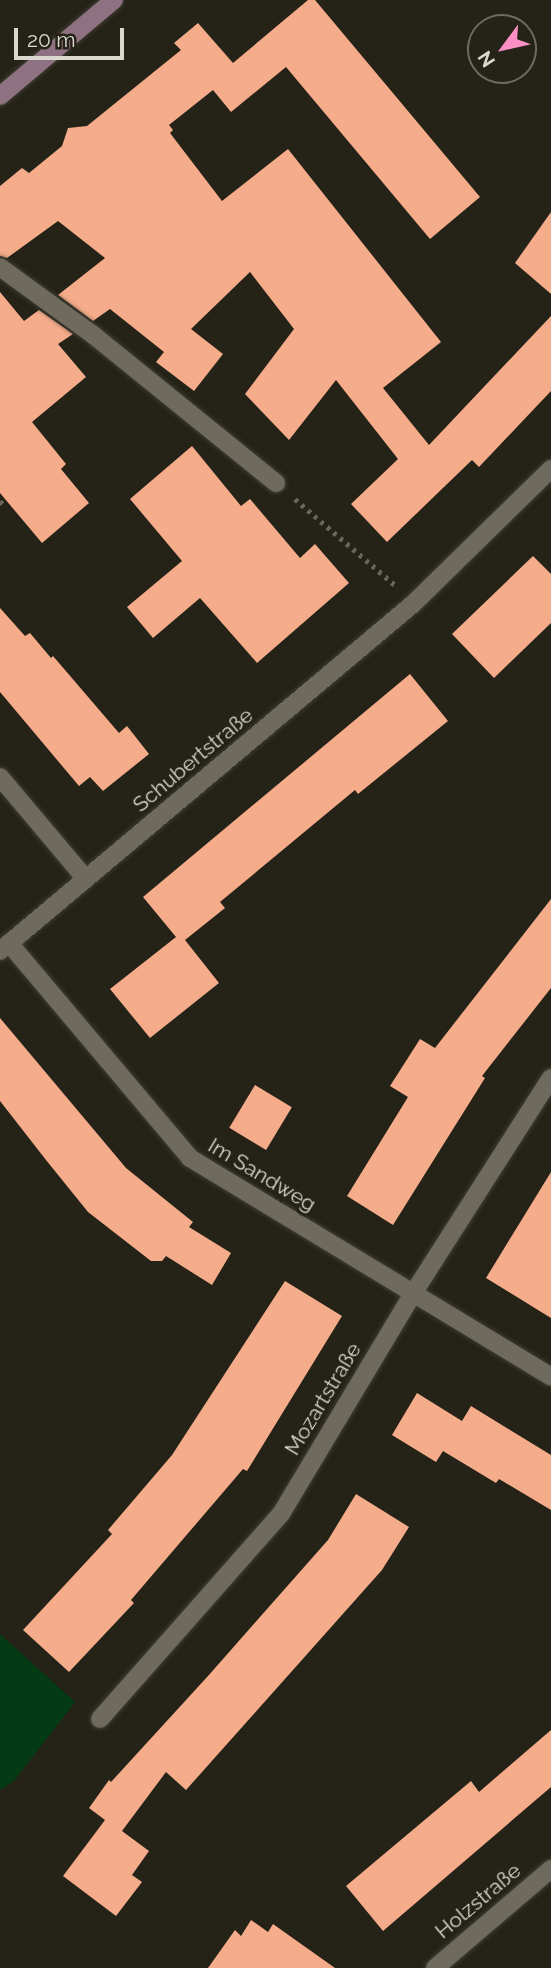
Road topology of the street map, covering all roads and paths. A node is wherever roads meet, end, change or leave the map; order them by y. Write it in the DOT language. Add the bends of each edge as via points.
graph roads {
  1 [pos="114,0"];
  2 [pos="0,96"];
  3 [pos="0,267"];
  4 [pos="551,468"];
  5 [pos="276,483"];
  6 [pos="414,603"];
  7 [pos="0,777"];
  8 [pos="86,879"];
  9 [pos="5,947"];
  10 [pos="551,1078"];
  11 [pos="414,1292"];
  12 [pos="551,1377"];
  13 [pos="100,1719"];
  14 [pos="551,1869"];
  15 [pos="435,1968"];
  1 -- 2 [label="main road"];
  3 -- 5 [label="street" via="92,334"];
  4 -- 6 [label="street, Schubertstraße"];
  5 -- 6 [label="path"];
  6 -- 8 [label="street, Schubertstraße"];
  7 -- 8 [label="street"];
  8 -- 9 [label="street, Schubertstraße"];
  9 -- 11 [label="street, Im Sandweg" via="190,1158"];
  10 -- 11 [label="street, Mozartstraße"];
  11 -- 12 [label="street, Im Sandweg"];
  11 -- 13 [label="street, Mozartstraße" via="281,1514"];
  14 -- 15 [label="street, Holzstraße"];
}
